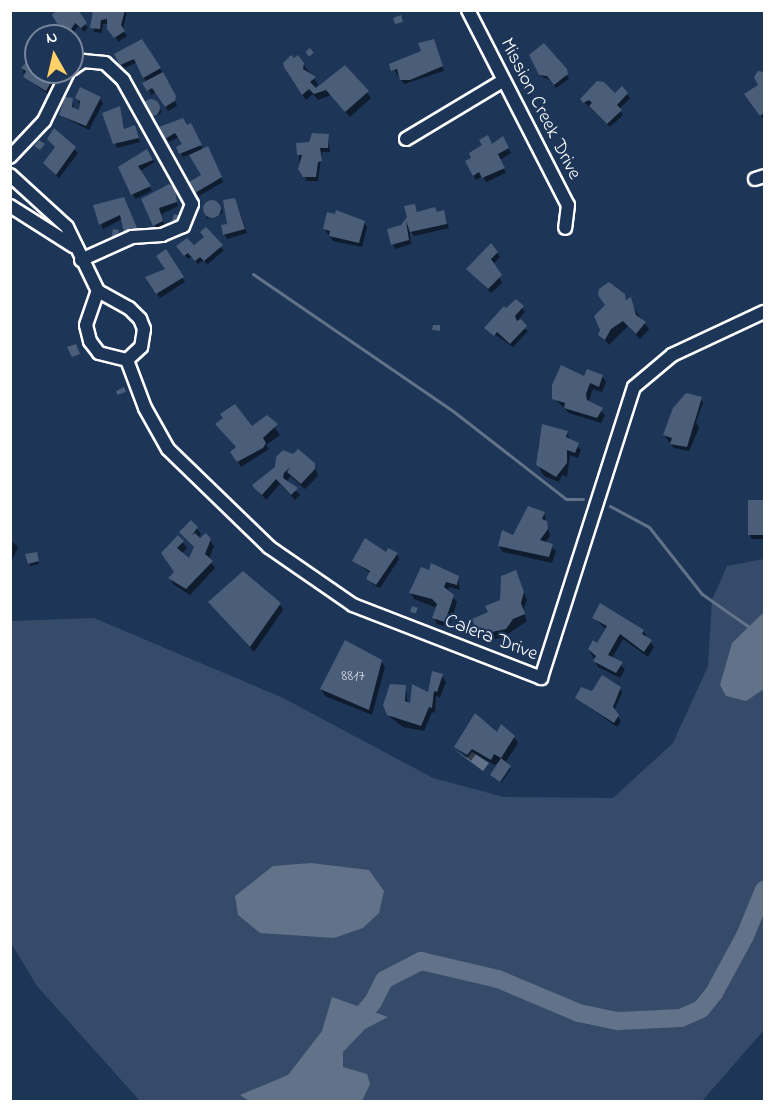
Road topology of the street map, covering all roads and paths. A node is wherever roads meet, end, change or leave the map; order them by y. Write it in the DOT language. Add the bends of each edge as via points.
graph roads {
  1 [pos="468,10"];
  2 [pos="84,61"];
  3 [pos="501,82"];
  4 [pos="62,84"];
  5 [pos="406,139"];
  6 [pos="10,157"];
  7 [pos="10,175"];
  8 [pos="10,206"];
  9 [pos="565,228"];
  10 [pos="73,246"];
  11 [pos="81,260"];
  12 [pos="98,291"];
  13 [pos="765,312"];
  14 [pos="128,360"];
  1 -- 3 [label="street, Mission Creek Drive"];
  2 -- 11 [label="street" via="105,63 123,80 192,204 183,226 162,235 132,237"];
  3 -- 5 [label="street"];
  3 -- 9 [label="street, Mission Creek Drive" via="568,205"];
  4 -- 6 [label="street" via="44,121"];
  7 -- 10 [label="street" via="67,227"];
  8 -- 10 [label="street"];
  10 -- 11 [label="street"];
  11 -- 12 [label="street"];
  12 -- 14 [label="street" via="86,325 90,341 99,353"];
  12 -- 14 [label="street" via="129,308 144,329 141,347"];
  13 -- 14 [label="street, Calera Drive" via="672,355 634,387 541,678 353,605 269,547 168,449 145,408"];
}
